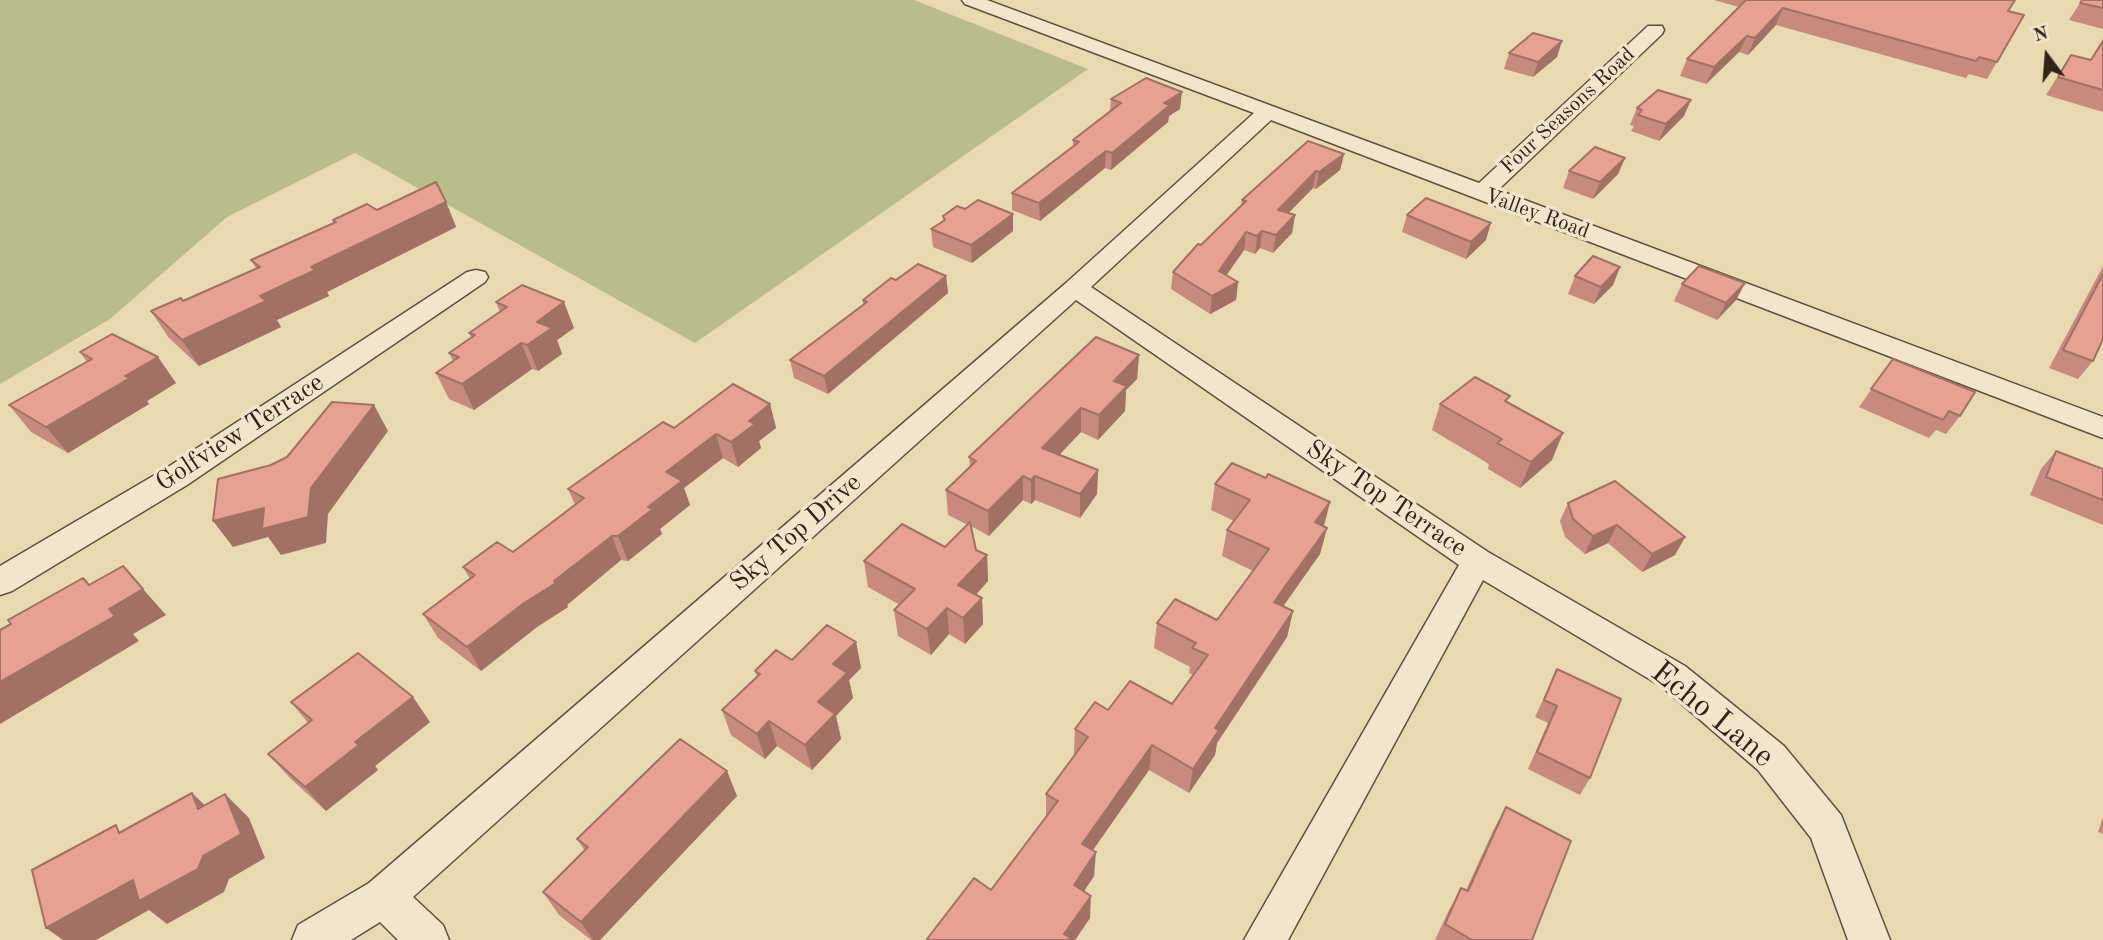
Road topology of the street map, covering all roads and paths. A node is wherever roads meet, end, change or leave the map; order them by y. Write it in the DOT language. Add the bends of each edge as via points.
graph roads {
  1 [pos="971,0"];
  2 [pos="1654,30"];
  3 [pos="1267,112"];
  4 [pos="1480,193"];
  5 [pos="476,277"];
  6 [pos="1075,288"];
  7 [pos="2103,428"];
  8 [pos="1477,561"];
  9 [pos="0,582"];
  10 [pos="383,897"];
  11 [pos="313,940"];
  12 [pos="428,940"];
  13 [pos="1265,940"];
  14 [pos="1869,940"];
  1 -- 3 [label="street, Valley Road"];
  2 -- 4 [label="street, Four Seasons Road"];
  3 -- 4 [label="street, Valley Road"];
  3 -- 6 [label="street, Sky Top Drive"];
  4 -- 7 [label="street, Valley Road"];
  5 -- 9 [label="street, Golfview Terrace" via="176,477"];
  6 -- 8 [label="street, Sky Top Terrace"];
  6 -- 10 [label="street, Sky Top Drive"];
  8 -- 13 [label="street, Sky Top Terrace"];
  8 -- 14 [label="street, Echo Lane" via="1674,676 1771,758 1827,828"];
  10 -- 11 [label="street, Sky Top Drive"];
  10 -- 12 [label="street"];
}
